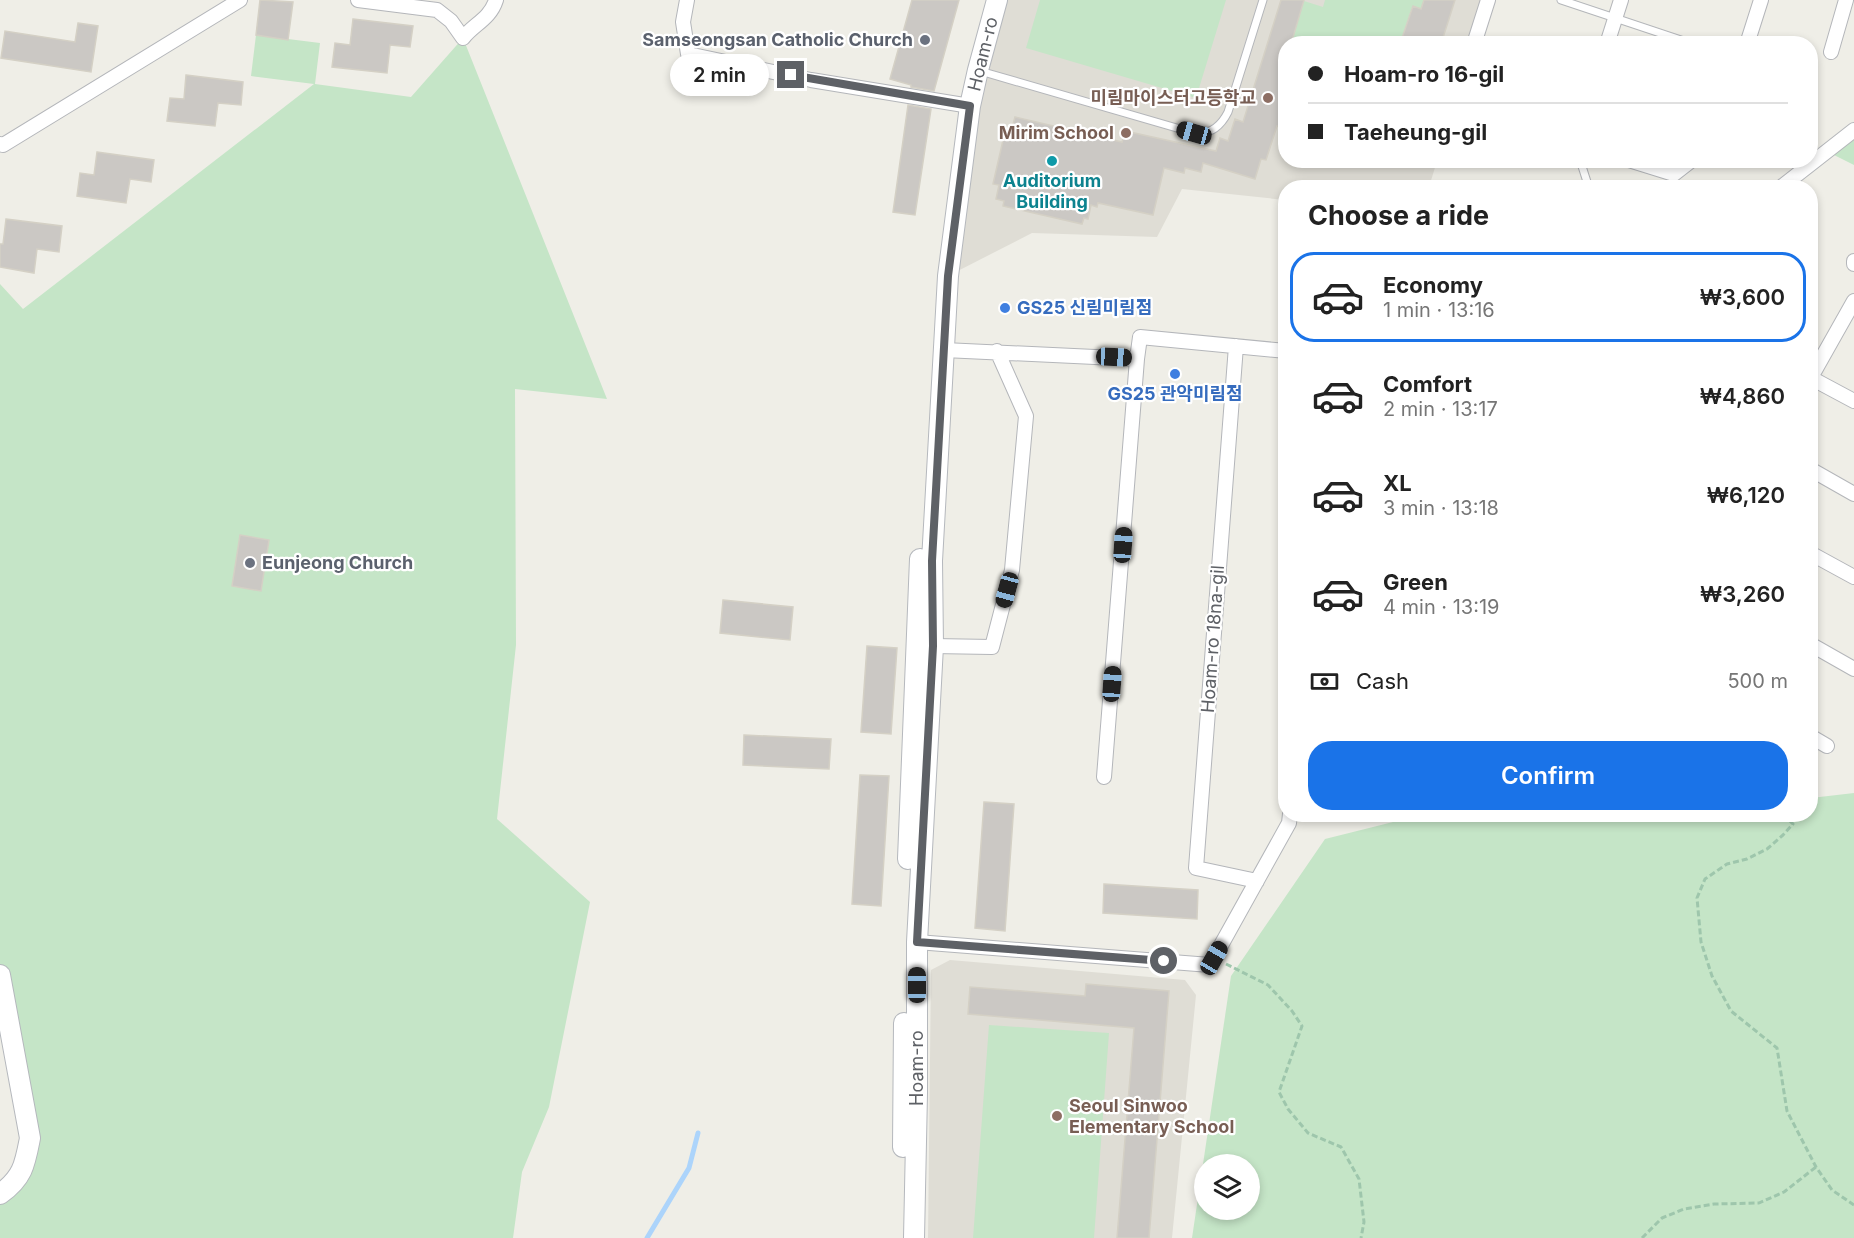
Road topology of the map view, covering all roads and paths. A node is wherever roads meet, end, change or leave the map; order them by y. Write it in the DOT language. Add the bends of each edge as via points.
graph roads {
  1 [pos="240,0"];
  2 [pos="358,0"];
  3 [pos="496,0"];
  4 [pos="687,0"];
  5 [pos="986,0"];
  6 [pos="997,0"];
  7 [pos="1263,0"];
  8 [pos="1488,0"];
  9 [pos="1562,0"];
  10 [pos="1621,0"];
  11 [pos="1761,0"];
  12 [pos="1846,0"];
  13 [pos="1615,17"];
  14 [pos="1477,36"];
  15 [pos="1609,36"];
  16 [pos="1670,36"];
  17 [pos="1750,36"];
  18 [pos="1831,52"];
  19 [pos="978,70"];
  20 [pos="967,105"];
  21 [pos="1854,130"];
  22 [pos="0,144"];
  23 [pos="1818,158"];
  24 [pos="1655,168"];
  25 [pos="1682,168"];
  26 [pos="1806,168"];
  27 [pos="1790,180"];
  28 [pos="1854,301"];
  29 [pos="1236,346"];
  30 [pos="944,350"];
  31 [pos="1278,350"];
  32 [pos="997,351"];
  33 [pos="1137,358"];
  34 [pos="1818,365"];
  35 [pos="1818,382"];
  36 [pos="1854,400"];
  37 [pos="1818,474"];
  38 [pos="1854,494"];
  39 [pos="1818,557"];
  40 [pos="1854,577"];
  41 [pos="933,646"];
  42 [pos="1818,649"];
  43 [pos="1854,669"];
  44 [pos="1818,741"];
  45 [pos="1827,746"];
  46 [pos="1104,777"];
  47 [pos="1289,822"];
  48 [pos="1791,822"];
  49 [pos="1257,880"];
  50 [pos="917,942"];
  51 [pos="1214,958"];
  52 [pos="0,975"];
  53 [pos="1816,1167"];
  54 [pos="0,1194"];
  55 [pos="1854,1205"];
  56 [pos="902,1238"];
  57 [pos="914,1238"];
  58 [pos="1361,1238"];
  59 [pos="1642,1238"];
  1 -- 22 [label="street"];
  2 -- 3 [label="street" via="437,10 463,38 488,16"];
  4 -- 20 [label="street" via="683,22 688,54 812,80"];
  5 -- 20 [label="main road"];
  6 -- 19 [label="main road, Hoam-ro"];
  7 -- 19 [label="lane" via="1227,112 1219,126 1205,133"];
  8 -- 14 [label="street"];
  9 -- 13 [label="lane"];
  10 -- 13 [label="street"];
  11 -- 17 [label="street"];
  12 -- 18 [label="street"];
  13 -- 15 [label="street"];
  13 -- 16 [label="lane"];
  19 -- 20 [label="main road, Hoam-ro"];
  20 -- 30 [label="main road, Hoam-ro"];
  20 -- 56 [label="main road" via="937,277 917,606 904,992"];
  21 -- 23 [label="street"];
  24 -- 25 [label="street" via="1674,174"];
  26 -- 27 [label="street"];
  28 -- 34 [label="street"];
  29 -- 31 [label="street"];
  29 -- 33 [label="street" via="1140,337"];
  29 -- 49 [label="street, Hoam-ro 18na-gil" via="1196,868"];
  30 -- 32 [label="street"];
  30 -- 41 [label="main road, Hoam-ro" via="932,561"];
  32 -- 33 [label="street"];
  32 -- 41 [label="street" via="1026,416 1012,570 992,647"];
  33 -- 46 [label="street"];
  35 -- 36 [label="street"];
  37 -- 38 [label="street"];
  39 -- 40 [label="street"];
  41 -- 50 [label="main road, Hoam-ro"];
  42 -- 43 [label="street"];
  44 -- 45 [label="street"];
  47 -- 49 [label="street"];
  48 -- 53 [label="path" via="1783,836 1767,849 1727,864 1705,879 1698,898 1701,942 1712,976 1731,1011 1777,1048 1787,1111"];
  49 -- 51 [label="street"];
  50 -- 51 [label="street" via="1210,965"];
  50 -- 57 [label="main road, Hoam-ro"];
  51 -- 58 [label="path" via="1268,985 1302,1026 1279,1092 1308,1133 1341,1147 1359,1179 1364,1222"];
  52 -- 54 [label="main road" via="30,1138 19,1177"];
  53 -- 55 [label="path" via="1832,1190"];
  53 -- 59 [label="path" via="1784,1192 1759,1203 1684,1209 1662,1218"];
}
